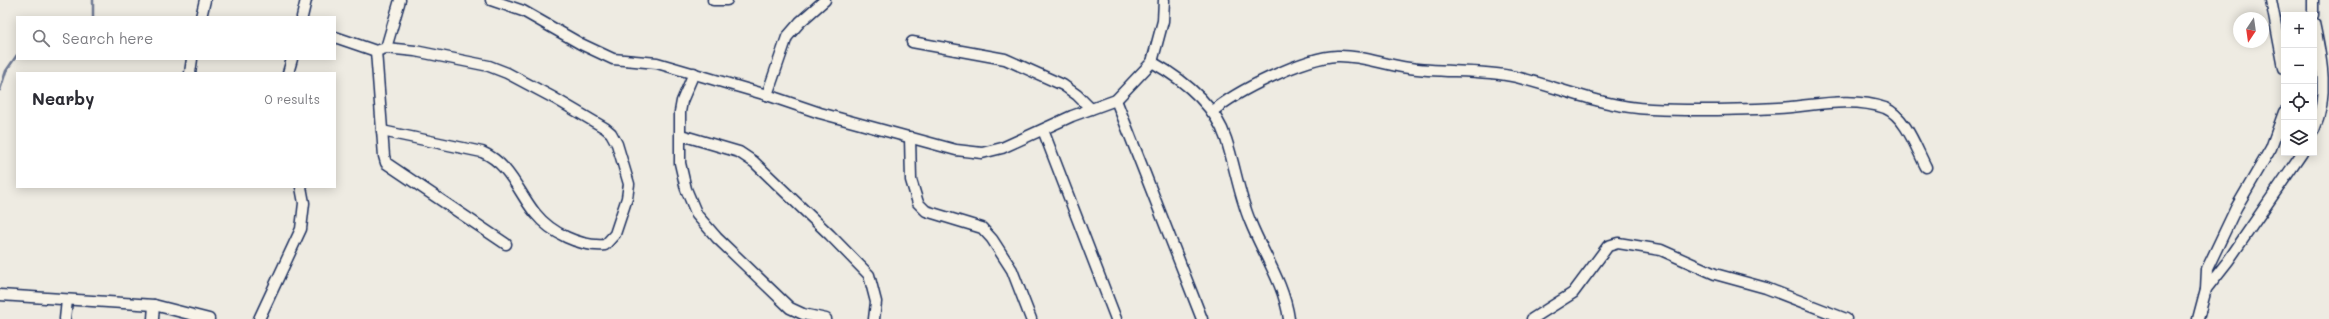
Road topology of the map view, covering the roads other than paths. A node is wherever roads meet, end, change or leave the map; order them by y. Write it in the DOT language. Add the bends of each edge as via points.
graph roads {
  1 [pos="205,0"];
  2 [pos="306,0"];
  3 [pos="400,0"];
  4 [pos="491,0"];
  5 [pos="713,0"];
  6 [pos="727,0"];
  7 [pos="825,0"];
  8 [pos="1164,0"];
  9 [pos="2272,0"];
  10 [pos="2313,0"];
  11 [pos="2313,12"];
  12 [pos="201,16"];
  13 [pos="302,16"];
  14 [pos="336,37"];
  15 [pos="2317,41"];
  16 [pos="912,42"];
  17 [pos="381,49"];
  18 [pos="2281,51"];
  19 [pos="192,60"];
  20 [pos="292,60"];
  21 [pos="1152,62"];
  22 [pos="190,72"];
  23 [pos="288,72"];
  24 [pos="694,73"];
  25 [pos="768,95"];
  26 [pos="1116,100"];
  27 [pos="1090,109"];
  28 [pos="1212,112"];
  29 [pos="2281,120"];
  30 [pos="2317,124"];
  31 [pos="1043,130"];
  32 [pos="382,131"];
  33 [pos="681,135"];
  34 [pos="910,138"];
  35 [pos="2300,156"];
  36 [pos="1926,167"];
  37 [pos="300,188"];
  38 [pos="506,244"];
  39 [pos="2206,289"];
  40 [pos="0,295"];
  41 [pos="67,300"];
  42 [pos="154,305"];
  43 [pos="65,319"];
  44 [pos="153,319"];
  45 [pos="209,319"];
  46 [pos="259,319"];
  47 [pos="826,319"];
  48 [pos="874,319"];
  49 [pos="1031,319"];
  50 [pos="1116,319"];
  51 [pos="1202,319"];
  52 [pos="1289,319"];
  53 [pos="1532,319"];
  54 [pos="1846,319"];
  55 [pos="2198,319"];
  1 -- 12 [label="street"];
  2 -- 13 [label="street"];
  3 -- 17 [label="street"];
  4 -- 24 [label="street" via="523,11 613,58 657,63"];
  5 -- 6 [label="street"];
  7 -- 25 [label="street" via="787,37"];
  8 -- 21 [label="street" via="1163,21"];
  9 -- 18 [label="street"];
  10 -- 11 [label="street"];
  14 -- 17 [label="street"];
  15 -- 30 [label="street" via="2326,92 2322,115"];
  16 -- 27 [label="street" via="1005,59 1063,85"];
  17 -- 32 [label="street"];
  17 -- 32 [label="street" via="415,51 489,66 595,120 611,134 617,144 629,184 615,234 605,245 576,241 561,235 536,214 512,176 493,157 482,152"];
  19 -- 22 [label="street"];
  20 -- 23 [label="street"];
  21 -- 26 [label="street"];
  21 -- 28 [label="street" via="1179,79"];
  24 -- 25 [label="street"];
  24 -- 33 [label="street" via="682,101"];
  25 -- 34 [label="street" via="820,113"];
  26 -- 27 [label="street"];
  26 -- 51 [label="street"];
  27 -- 31 [label="street"];
  28 -- 36 [label="street" via="1224,102 1291,69 1336,56 1360,57 1412,68 1515,77 1584,98 1635,108 1777,108 1843,103 1876,106 1885,108 1899,118"];
  28 -- 52 [label="street" via="1226,138 1248,216 1279,282"];
  29 -- 39 [label="street" via="2271,148 2236,208 2206,269"];
  31 -- 34 [label="street" via="1002,148 982,153 956,150"];
  31 -- 50 [label="street"];
  32 -- 38 [label="street" via="386,163"];
  33 -- 47 [label="street" via="682,172 697,215 703,223 790,308"];
  33 -- 48 [label="street" via="740,152 754,162 869,275 876,302"];
  34 -- 49 [label="street" via="911,180 918,203 926,211 982,228 1012,270"];
  35 -- 39 [label="street"];
  37 -- 46 [label="street" via="304,203 301,229"];
  39 -- 55 [label="street"];
  40 -- 41 [label="street"];
  41 -- 42 [label="street"];
  41 -- 43 [label="street"];
  42 -- 44 [label="street"];
  42 -- 45 [label="street"];
  53 -- 54 [label="street" via="1573,293 1608,246 1618,243 1661,250 1715,274 1766,288"];
}
